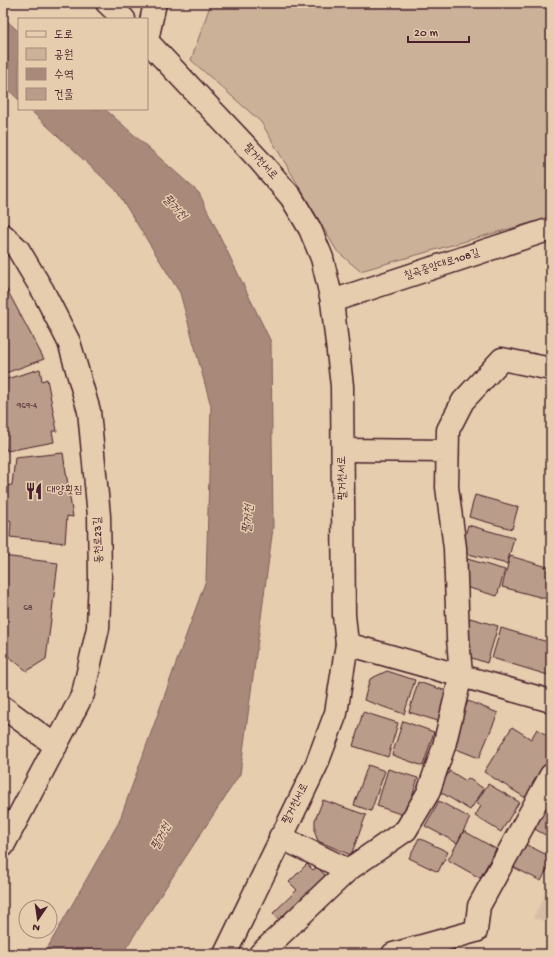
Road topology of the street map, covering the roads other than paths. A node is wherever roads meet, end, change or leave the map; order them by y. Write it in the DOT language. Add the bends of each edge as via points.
graph roads {
  1 [pos="106,3"];
  2 [pos="155,3"];
  3 [pos="123,18"];
  4 [pos="148,35"];
  5 [pos="148,41"];
  6 [pos="551,229"];
  7 [pos="3,235"];
  8 [pos="332,301"];
  9 [pos="551,369"];
  10 [pos="343,450"];
  11 [pos="447,451"];
  12 [pos="347,644"];
  13 [pos="461,676"];
  14 [pos="551,702"];
  15 [pos="3,707"];
  16 [pos="56,746"];
  17 [pos="551,775"];
  18 [pos="280,837"];
  19 [pos="3,846"];
  20 [pos="348,870"];
  21 [pos="225,954"];
  22 [pos="260,954"];
  23 [pos="393,954"];
  1 -- 3 [label="street"];
  2 -- 4 [label="street"];
  5 -- 8 [label="street, 팔거천서로" via="291,197 310,229 322,258"];
  6 -- 8 [label="street, 칠곡중앙대로108길"];
  7 -- 16 [label="street, 동천로23길" via="18,249 69,342 89,410 92,436 99,516 98,628 83,694"];
  8 -- 10 [label="street, 팔거천서로" via="342,386"];
  9 -- 11 [label="street" via="502,359 463,402 448,430"];
  10 -- 11 [label="street"];
  10 -- 12 [label="street, 팔거천서로" via="344,615"];
  11 -- 13 [label="street" via="447,487 456,548"];
  12 -- 13 [label="street"];
  12 -- 18 [label="street, 팔거천서로" via="336,713 316,766"];
  13 -- 14 [label="street"];
  13 -- 20 [label="street" via="444,746 428,793 406,830"];
  15 -- 16 [label="street"];
  16 -- 19 [label="street, 동천로23길"];
  17 -- 23 [label="street" via="479,906 476,931"];
  18 -- 20 [label="street"];
  18 -- 21 [label="street, 팔거천서로"];
  20 -- 22 [label="street"];
}
